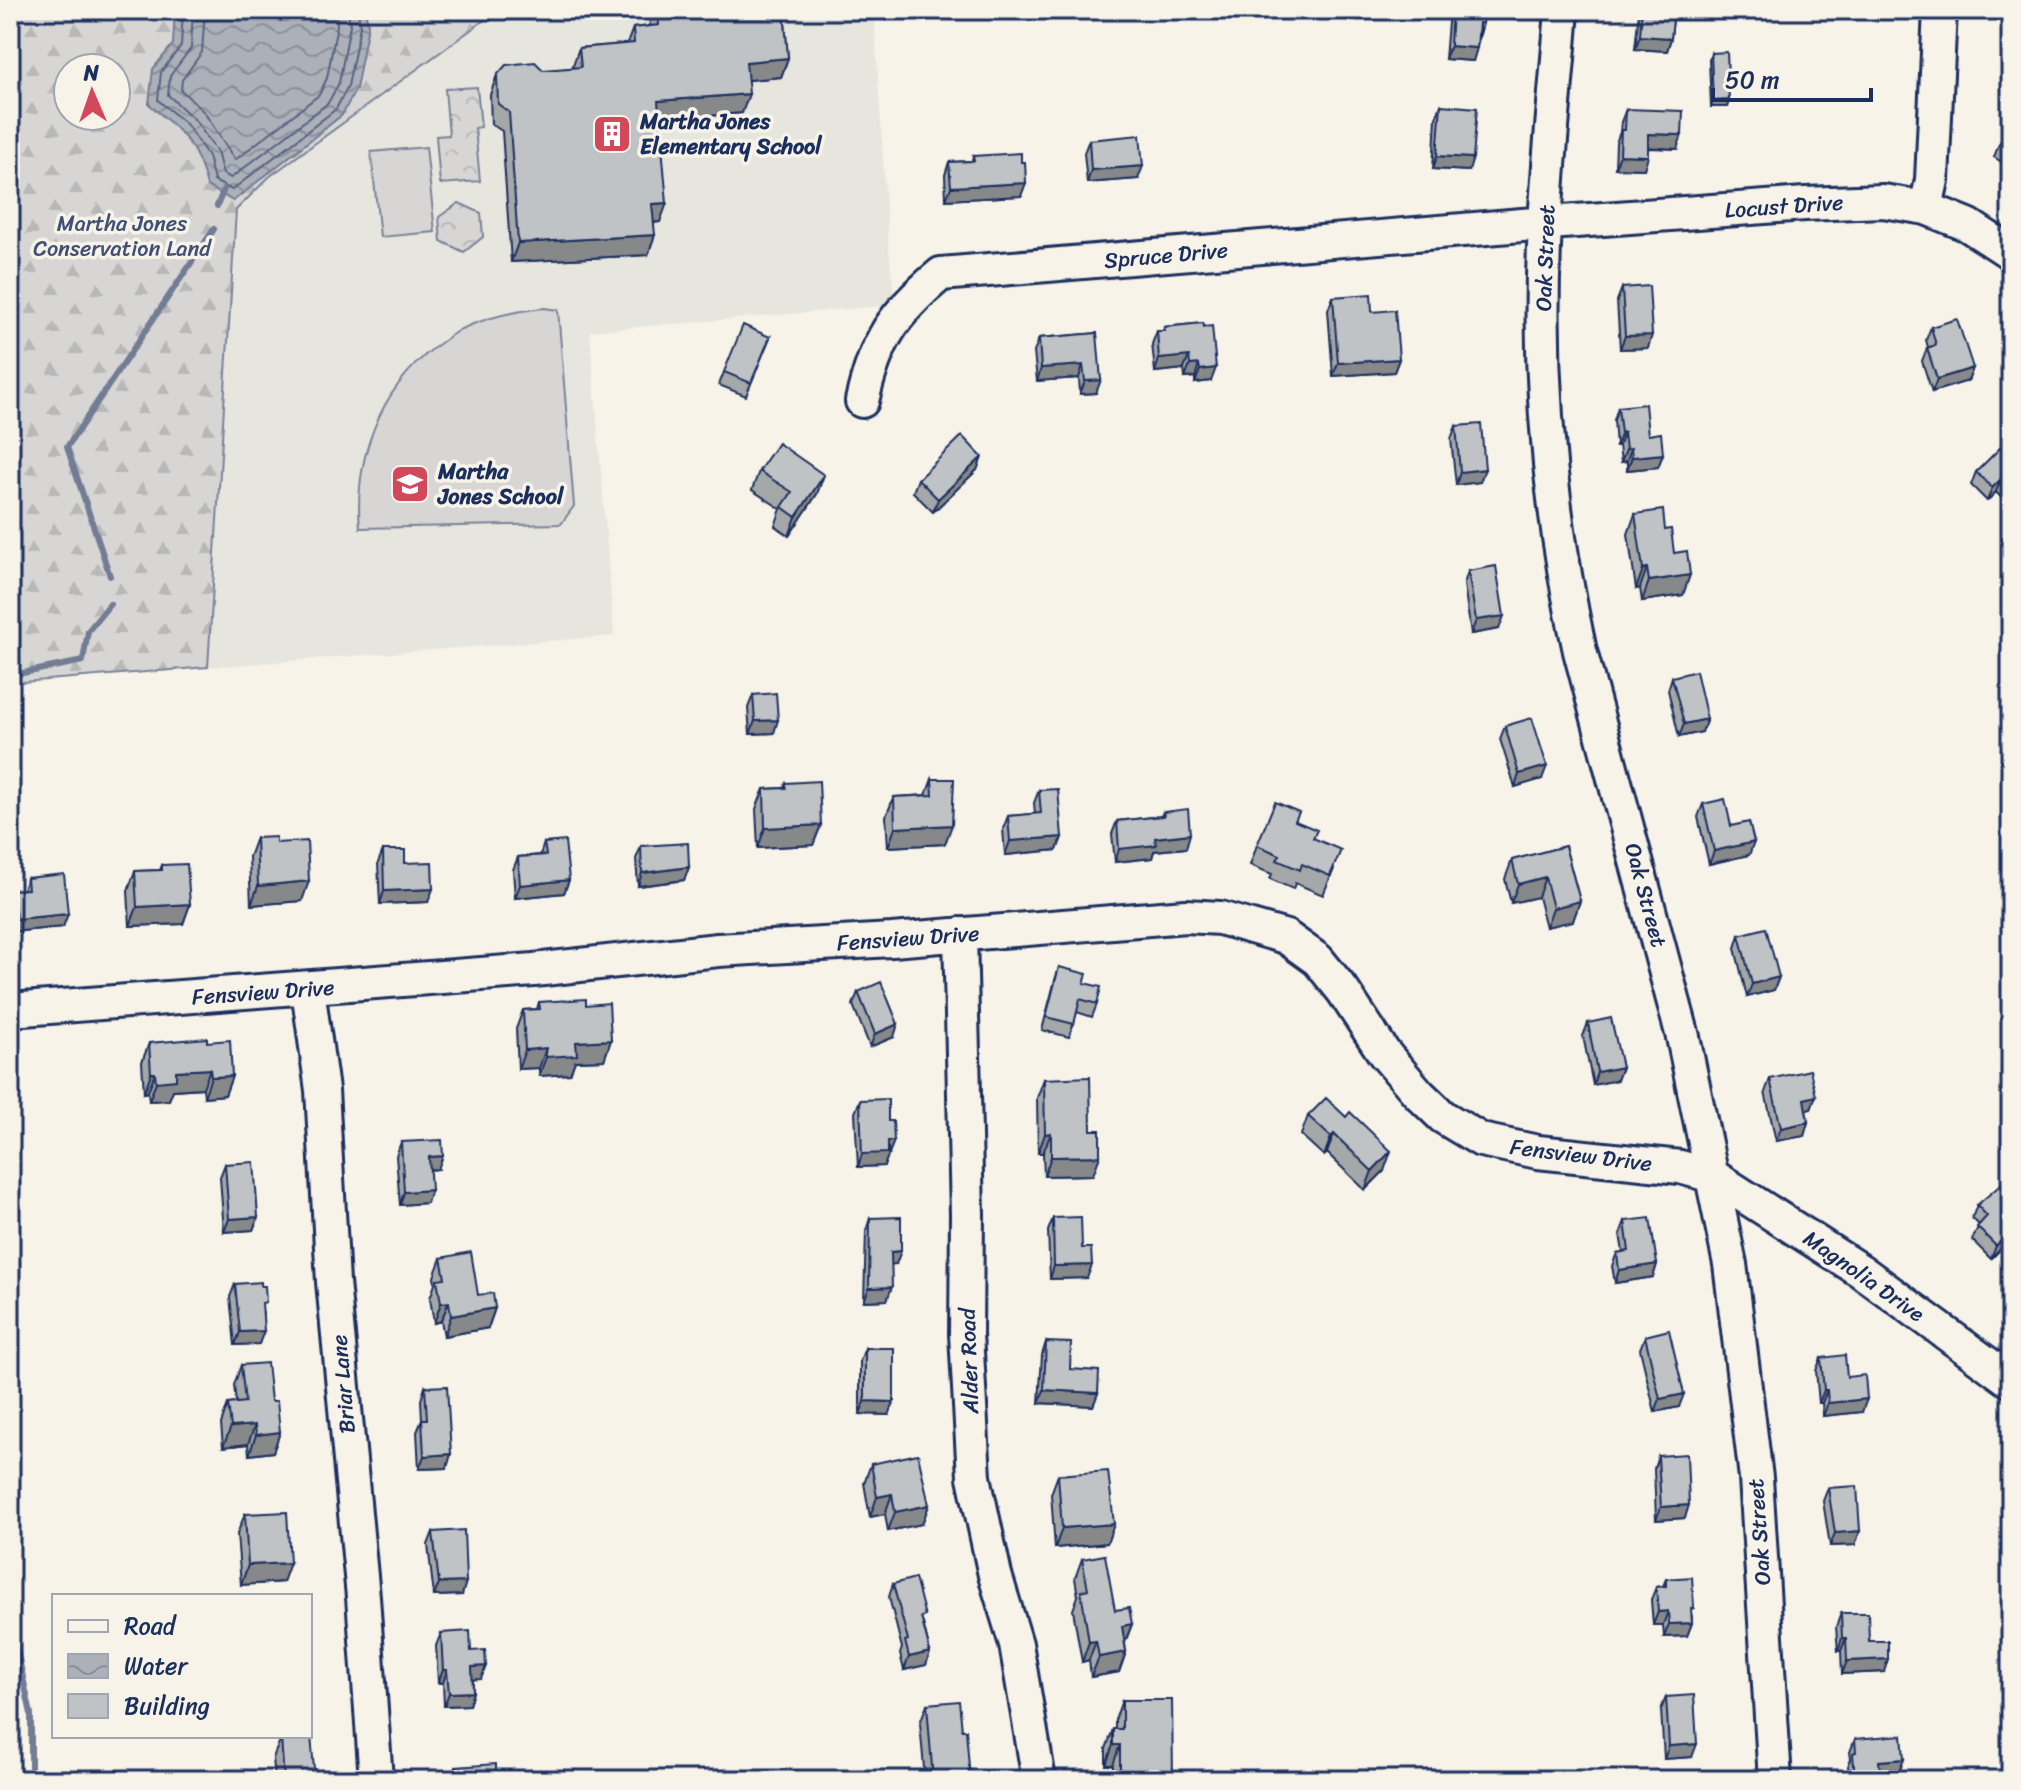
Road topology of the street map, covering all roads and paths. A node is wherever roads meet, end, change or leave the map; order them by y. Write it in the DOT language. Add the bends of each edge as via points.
graph roads {
  1 [pos="1562,10"];
  2 [pos="1940,10"];
  3 [pos="1926,208"];
  4 [pos="1545,224"];
  5 [pos="2011,253"];
  6 [pos="862,401"];
  7 [pos="960,934"];
  8 [pos="308,989"];
  9 [pos="10,1010"];
  10 [pos="1713,1176"];
  11 [pos="2005,1366"];
  12 [pos="376,1780"];
  13 [pos="1039,1780"];
  14 [pos="1775,1780"];
  1 -- 4 [label="street, Oak Street"];
  2 -- 3 [label="street" via="1932,180"];
  3 -- 4 [label="street, Locust Drive" via="1883,201 1805,204"];
  3 -- 5 [label="street, Locust Drive" via="1968,225"];
  4 -- 6 [label="street, Spruce Drive" via="941,274 908,302 882,340"];
  4 -- 10 [label="street, Oak Street" via="1547,421 1571,610 1683,1037"];
  7 -- 8 [label="street, Fensview Drive" via="718,950"];
  7 -- 10 [label="street, Fensview Drive" via="1186,916 1220,918 1286,937 1318,960 1419,1094 1443,1117 1481,1140"];
  7 -- 13 [label="street, Alder Road" via="966,1334 974,1477 1016,1644"];
  8 -- 9 [label="street, Fensview Drive"];
  8 -- 12 [label="street, Briar Lane" via="322,1090 333,1282"];
  10 -- 11 [label="street, Magnolia Drive"];
  10 -- 14 [label="street, Oak Street" via="1730,1264 1756,1478"];
}
